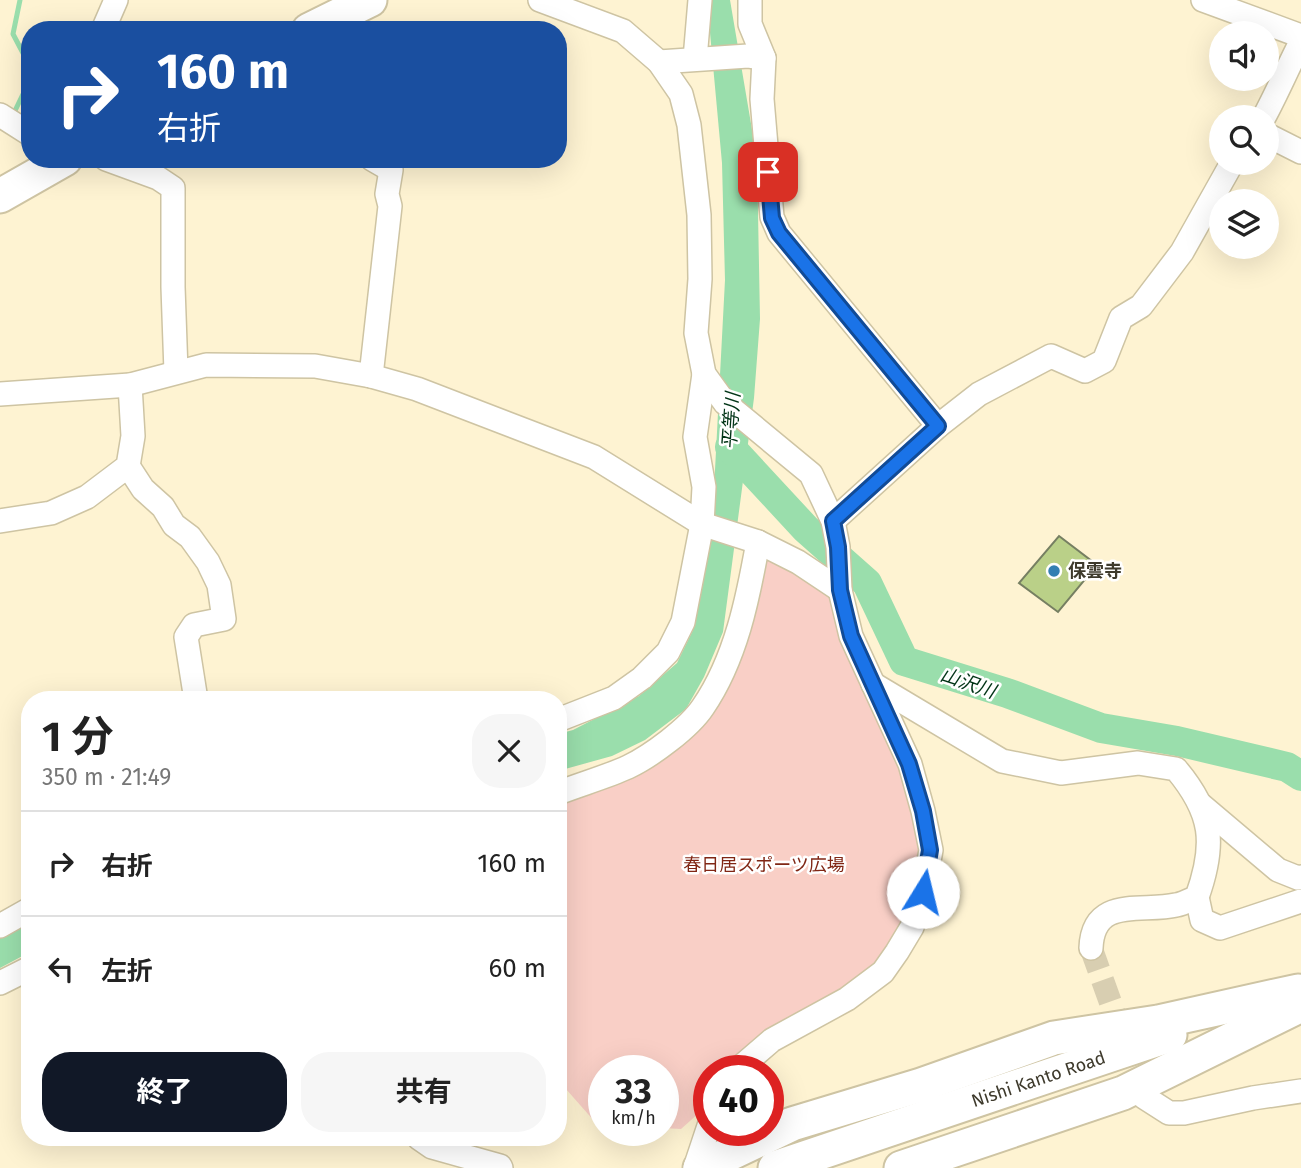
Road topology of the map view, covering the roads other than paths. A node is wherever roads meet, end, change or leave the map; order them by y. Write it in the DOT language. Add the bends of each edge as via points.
graph roads {
  1 [pos="116,0"];
  2 [pos="540,0"];
  3 [pos="700,0"];
  4 [pos="750,0"];
  5 [pos="1203,0"];
  6 [pos="362,11"];
  7 [pos="107,21"];
  8 [pos="334,21"];
  9 [pos="1301,36"];
  10 [pos="1301,42"];
  11 [pos="756,57"];
  12 [pos="700,60"];
  13 [pos="659,62"];
  14 [pos="1271,105"];
  15 [pos="1279,141"];
  16 [pos="1301,152"];
  17 [pos="45,168"];
  18 [pos="131,168"];
  19 [pos="388,168"];
  20 [pos="1225,175"];
  21 [pos="0,196"];
  22 [pos="176,372"];
  23 [pos="704,374"];
  24 [pos="371,376"];
  25 [pos="130,384"];
  26 [pos="0,394"];
  27 [pos="938,426"];
  28 [pos="128,466"];
  29 [pos="0,521"];
  30 [pos="833,521"];
  31 [pos="702,524"];
  32 [pos="758,542"];
  33 [pos="839,585"];
  34 [pos="873,684"];
  35 [pos="195,691"];
  36 [pos="567,716"];
  37 [pos="567,790"];
  38 [pos="1198,803"];
  39 [pos="1301,877"];
  40 [pos="1197,897"];
  41 [pos="1301,901"];
  42 [pos="21,914"];
  43 [pos="0,926"];
  44 [pos="1091,948"];
  45 [pos="21,973"];
  46 [pos="0,984"];
  47 [pos="1300,995"];
  48 [pos="755,1055"];
  49 [pos="1301,1091"];
  50 [pos="1144,1097"];
  51 [pos="431,1146"];
  52 [pos="704,1146"];
  53 [pos="501,1168"];
  54 [pos="698,1168"];
  55 [pos="775,1168"];
  56 [pos="901,1168"];
  1 -- 7 [label="street"];
  2 -- 13 [label="street" via="623,31"];
  3 -- 12 [label="street"];
  4 -- 11 [label="street"];
  5 -- 9 [label="street"];
  6 -- 8 [label="highway"];
  10 -- 14 [label="street"];
  11 -- 12 [label="street"];
  11 -- 27 [label="street" via="772,218 779,233"];
  12 -- 13 [label="street"];
  13 -- 23 [label="street" via="681,94 691,138 699,215 696,333"];
  15 -- 16 [label="street"];
  17 -- 21 [label="highway"];
  18 -- 22 [label="street" via="173,188"];
  19 -- 24 [label="street" via="390,206"];
  20 -- 27 [label="street" via="1182,252 1140,306 1121,318 1104,361 1085,371 1051,356 979,394"];
  22 -- 24 [label="street" via="206,365 315,366"];
  22 -- 25 [label="street"];
  23 -- 30 [label="street" via="724,402 811,474"];
  23 -- 31 [label="street" via="695,438 704,486"];
  24 -- 31 [label="street" via="429,393 594,457"];
  25 -- 26 [label="street"];
  25 -- 28 [label="street" via="133,436"];
  27 -- 30 [label="street"];
  28 -- 29 [label="street" via="87,497 51,513"];
  28 -- 35 [label="street" via="174,525 190,537 219,585 224,619 194,625 187,637"];
  30 -- 33 [label="street"];
  31 -- 32 [label="street"];
  31 -- 36 [label="street" via="683,622 668,652 614,698"];
  32 -- 33 [label="street"];
  32 -- 37 [label="street" via="728,660 702,709 671,739 629,766"];
  33 -- 34 [label="street" via="851,636"];
  34 -- 38 [label="street" via="1002,761 1061,773 1138,763 1176,769"];
  34 -- 48 [label="street" via="909,764 930,850 912,927 883,972"];
  38 -- 39 [label="street" via="1278,870"];
  38 -- 40 [label="street" via="1210,848"];
  40 -- 41 [label="street" via="1202,920 1220,928"];
  40 -- 44 [label="street" via="1174,906 1133,906 1112,912 1091,934"];
  42 -- 43 [label="street"];
  45 -- 46 [label="street"];
  47 -- 54 [label="highway" via="1054,1038 792,1124"];
  47 -- 55 [label="highway, Nishi Kanto Road"];
  47 -- 56 [label="highway" via="1123,1093"];
  49 -- 50 [label="street" via="1184,1113 1169,1113"];
  51 -- 53 [label="street"];
  52 -- 54 [label="street"];
}
